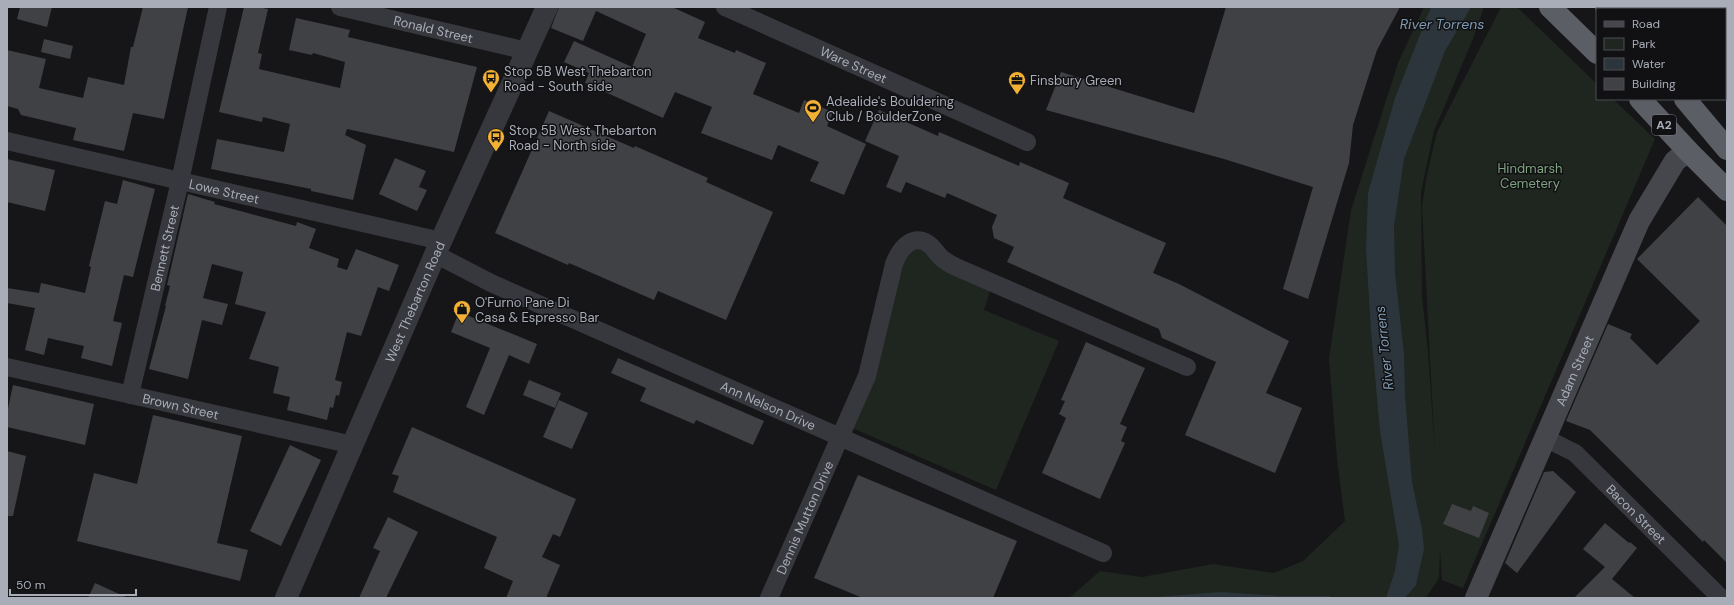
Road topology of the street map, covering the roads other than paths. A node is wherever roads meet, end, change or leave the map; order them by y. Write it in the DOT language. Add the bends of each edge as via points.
graph roads {
  1 [pos="218,7"];
  2 [pos="340,7"];
  3 [pos="547,7"];
  4 [pos="725,7"];
  5 [pos="1550,7"];
  6 [pos="527,50"];
  7 [pos="1596,52"];
  8 [pos="1641,100"];
  9 [pos="1686,100"];
  10 [pos="7,141"];
  11 [pos="1027,142"];
  12 [pos="1727,148"];
  13 [pos="1688,151"];
  14 [pos="180,181"];
  15 [pos="1727,190"];
  16 [pos="438,247"];
  17 [pos="7,367"];
  18 [pos="1187,367"];
  19 [pos="130,395"];
  20 [pos="841,437"];
  21 [pos="1545,438"];
  22 [pos="354,445"];
  23 [pos="1103,553"];
  24 [pos="286,598"];
  25 [pos="769,598"];
  26 [pos="1476,598"];
  27 [pos="1721,598"];
  1 -- 14 [label="street, Bennett Street"];
  2 -- 6 [label="street, Ronald Street"];
  3 -- 6 [label="street, West Thebarton Road"];
  4 -- 11 [label="street, Ware Street"];
  5 -- 7 [label="highway"];
  6 -- 16 [label="street, West Thebarton Road"];
  8 -- 13 [label="highway, A2"];
  9 -- 12 [label="highway, A2"];
  10 -- 14 [label="street, Lowe Street"];
  13 -- 15 [label="highway, A2"];
  13 -- 21 [label="main road, Adam Street" via="1675,161 1639,221"];
  14 -- 16 [label="street, Lowe Street"];
  14 -- 19 [label="street, Bennett Street"];
  16 -- 20 [label="street, Ann Nelson Drive" via="491,283"];
  16 -- 22 [label="street, West Thebarton Road"];
  17 -- 19 [label="street, Brown Street"];
  18 -- 20 [label="street, Dennis Mutton Drive" via="956,267 943,260 928,244 916,241 907,244 897,256 867,376"];
  19 -- 22 [label="street, Brown Street"];
  20 -- 23 [label="street, Ann Nelson Drive"];
  20 -- 25 [label="street, Dennis Mutton Drive"];
  21 -- 26 [label="main road, Adam Street"];
  21 -- 27 [label="street, Bacon Street" via="1575,452"];
  22 -- 24 [label="street, West Thebarton Road"];
}
